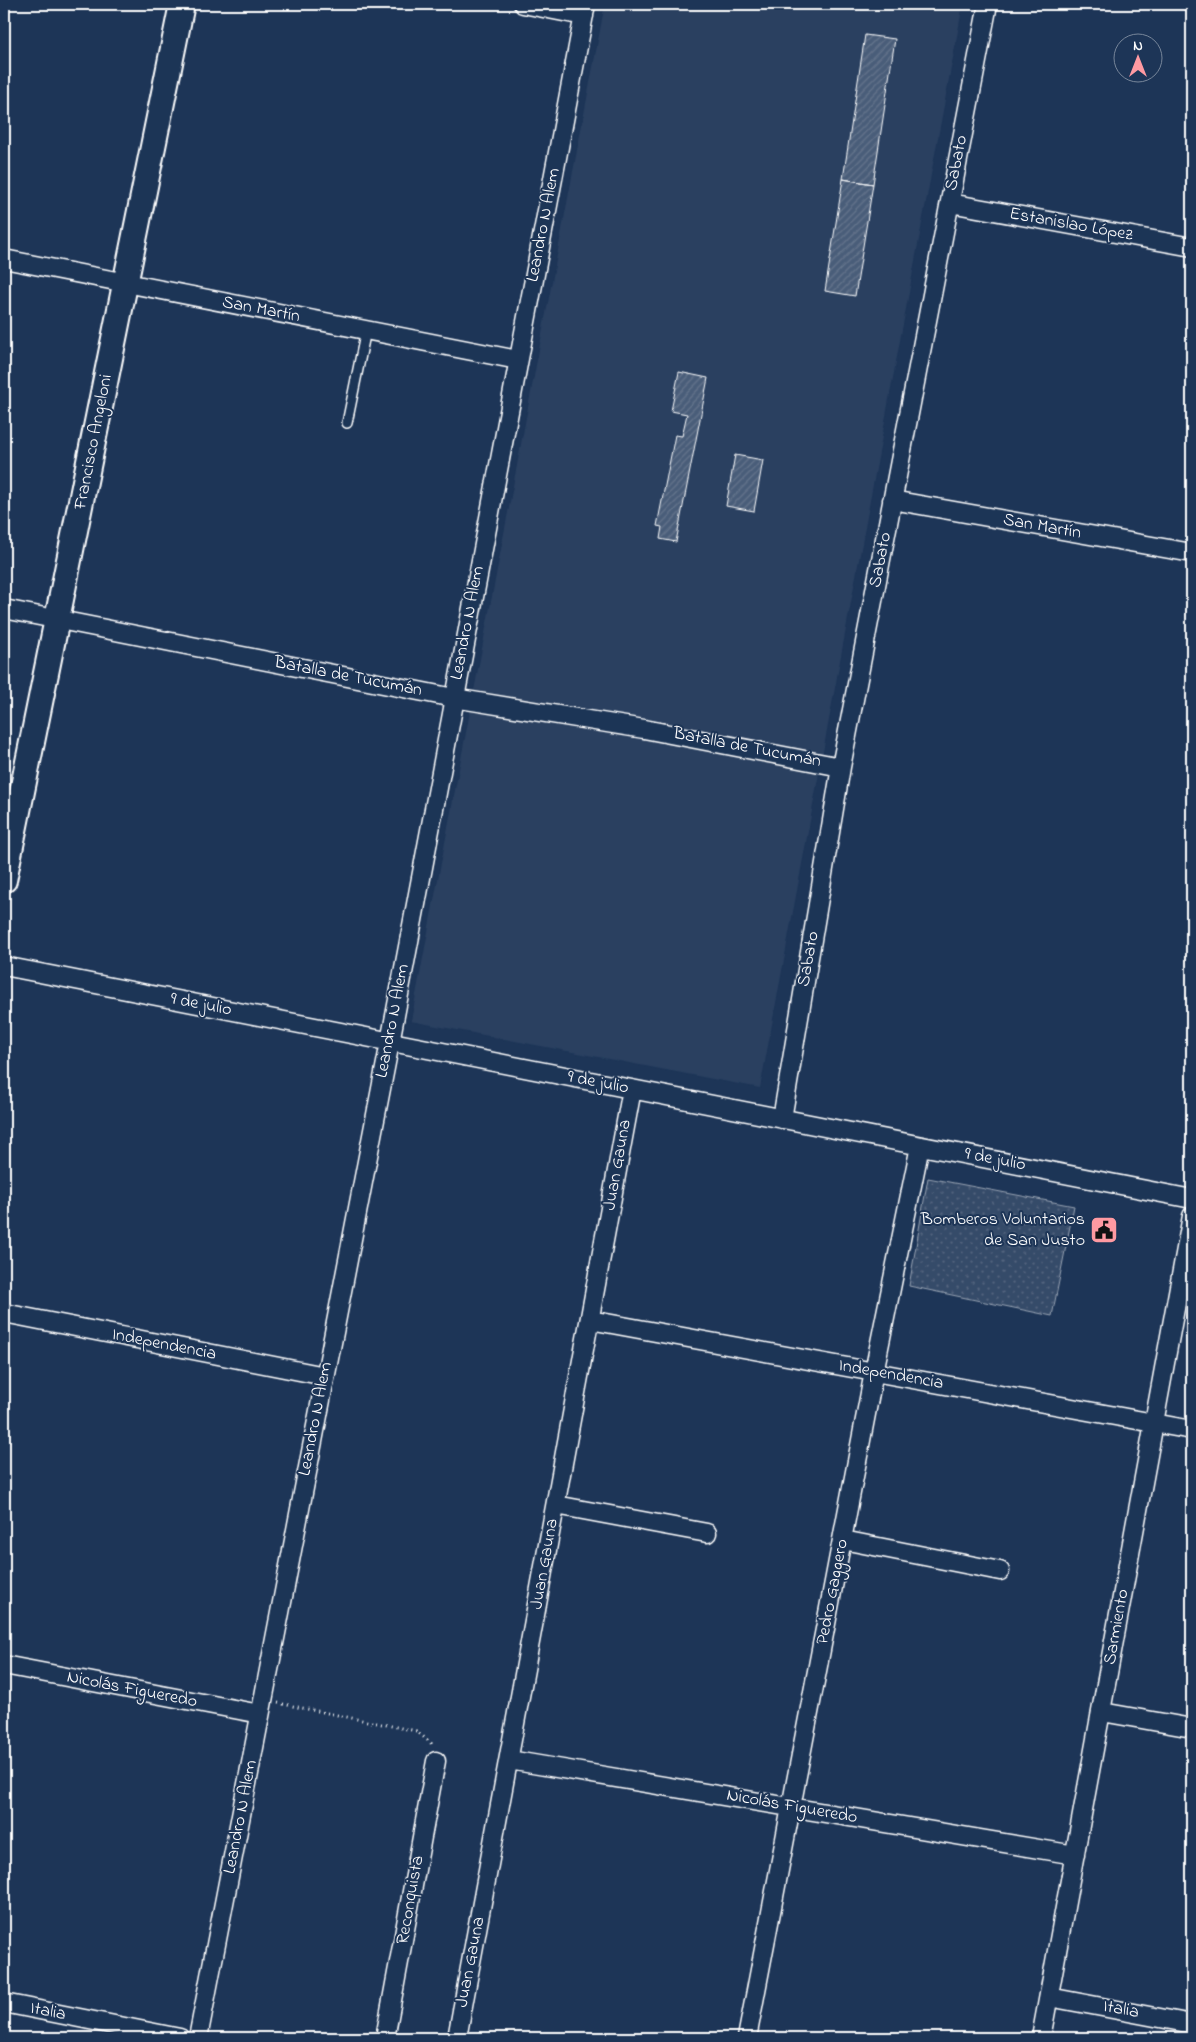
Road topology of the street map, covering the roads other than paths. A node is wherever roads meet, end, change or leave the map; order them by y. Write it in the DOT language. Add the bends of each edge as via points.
graph roads {
  1 [pos="182,4"];
  2 [pos="523,4"];
  3 [pos="988,4"];
  4 [pos="585,10"];
  5 [pos="950,203"];
  6 [pos="1192,247"];
  7 [pos="4,259"];
  8 [pos="126,283"];
  9 [pos="366,330"];
  10 [pos="518,360"];
  11 [pos="347,423"];
  12 [pos="892,500"];
  13 [pos="1192,553"];
  14 [pos="4,609"];
  15 [pos="58,620"];
  16 [pos="454,698"];
  17 [pos="841,767"];
  18 [pos="4,880"];
  19 [pos="4,966"];
  20 [pos="390,1042"];
  21 [pos="632,1089"];
  22 [pos="782,1119"];
  23 [pos="920,1146"];
  24 [pos="1192,1199"];
  25 [pos="1192,1216"];
  26 [pos="4,1314"];
  27 [pos="590,1320"];
  28 [pos="874,1372"];
  29 [pos="324,1376"];
  30 [pos="1154,1424"];
  31 [pos="1192,1430"];
  32 [pos="556,1505"];
  33 [pos="707,1533"];
  34 [pos="842,1540"];
  35 [pos="1000,1571"];
  36 [pos="4,1665"];
  37 [pos="261,1707"];
  38 [pos="1102,1712"];
  39 [pos="1192,1728"];
  40 [pos="508,1760"];
  41 [pos="436,1761"];
  42 [pos="791,1807"];
  43 [pos="1075,1855"];
  44 [pos="1049,1997"];
  45 [pos="4,2003"];
  46 [pos="1192,2024"];
  47 [pos="180,2038"];
  48 [pos="198,2038"];
  49 [pos="385,2038"];
  50 [pos="457,2038"];
  51 [pos="747,2038"];
  52 [pos="1041,2038"];
  1 -- 8 [label="main road, Francisco Angeloni"];
  2 -- 4 [label="street"];
  3 -- 5 [label="street, Sabato"];
  4 -- 10 [label="street, Leandro N Alem"];
  5 -- 6 [label="street, Estanislao López"];
  5 -- 12 [label="street, Sabato"];
  7 -- 8 [label="street, San Martín"];
  8 -- 9 [label="street, San Martín"];
  8 -- 15 [label="main road, Francisco Angeloni"];
  9 -- 10 [label="street, San Martín"];
  9 -- 11 [label="lane"];
  10 -- 16 [label="street, Leandro N Alem"];
  12 -- 13 [label="street, San Martín"];
  12 -- 17 [label="street, Sabato"];
  14 -- 15 [label="street, Batalla de Tucumán"];
  15 -- 16 [label="street, Batalla de Tucumán"];
  15 -- 18 [label="main road, Francisco Angeloni"];
  16 -- 17 [label="street, Batalla de Tucumán" via="644,728"];
  16 -- 20 [label="street, Leandro N Alem"];
  17 -- 22 [label="street, Sabato"];
  19 -- 20 [label="street, 9 de julio"];
  20 -- 21 [label="street, 9 de julio"];
  20 -- 29 [label="street, Leandro N Alem"];
  21 -- 22 [label="street, 9 de julio"];
  21 -- 27 [label="street, Juan Gauna"];
  22 -- 23 [label="street, 9 de julio"];
  23 -- 24 [label="street, 9 de julio"];
  23 -- 28 [label="street, Pedro Gaggero"];
  25 -- 30 [label="street, Sarmiento"];
  26 -- 29 [label="street, Independencia"];
  27 -- 28 [label="street, Independencia"];
  27 -- 32 [label="street, Juan Gauna"];
  28 -- 30 [label="street, Independencia"];
  28 -- 34 [label="street, Pedro Gaggero"];
  29 -- 37 [label="street, Leandro N Alem"];
  30 -- 31 [label="street, Independencia"];
  30 -- 38 [label="street, Sarmiento"];
  32 -- 33 [label="street"];
  32 -- 40 [label="street, Juan Gauna"];
  34 -- 35 [label="street"];
  34 -- 42 [label="street, Pedro Gaggero"];
  36 -- 37 [label="street, Nicolás Figueredo"];
  37 -- 48 [label="street, Leandro N Alem"];
  38 -- 39 [label="street"];
  38 -- 43 [label="street, Sarmiento"];
  40 -- 42 [label="street, Nicolás Figueredo"];
  40 -- 50 [label="street, Juan Gauna"];
  41 -- 49 [label="street, Reconquista"];
  42 -- 43 [label="street, Nicolás Figueredo"];
  42 -- 51 [label="street, Pedro Gaggero"];
  43 -- 44 [label="street, Sarmiento"];
  44 -- 46 [label="street, Italia"];
  44 -- 52 [label="street, Sarmiento"];
  45 -- 47 [label="street, Italia"];
}
